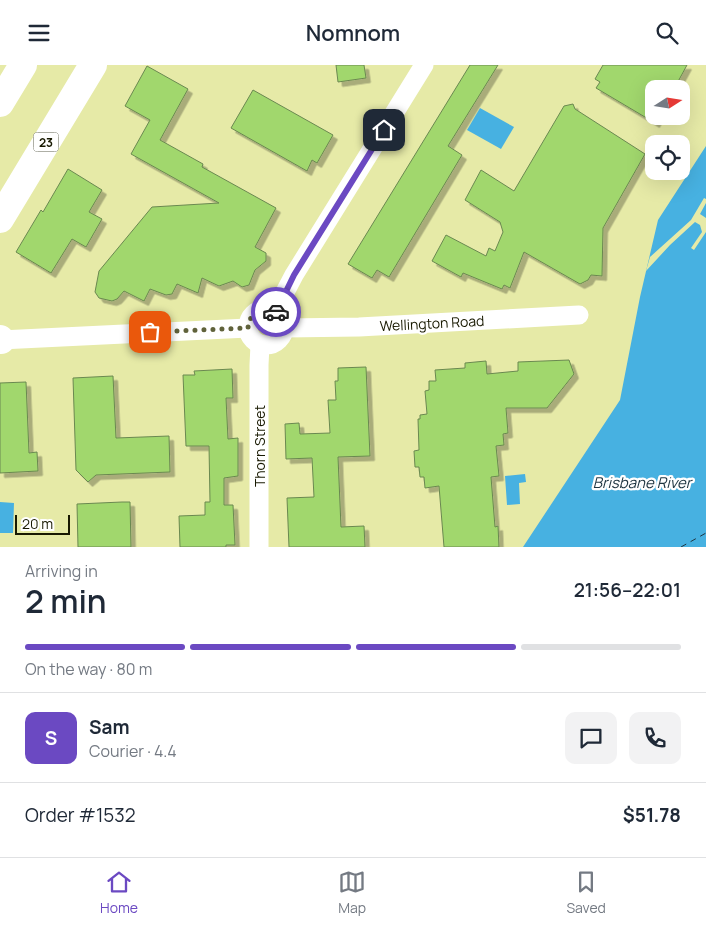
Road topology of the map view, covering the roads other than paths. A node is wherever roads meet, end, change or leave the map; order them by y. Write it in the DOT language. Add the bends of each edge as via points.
graph roads {
  1 [pos="23,65"];
  2 [pos="93,65"];
  3 [pos="424,65"];
  4 [pos="0,103"];
  5 [pos="0,219"];
  6 [pos="579,315"];
  7 [pos="281,320"];
  8 [pos="248,328"];
  9 [pos="0,340"];
  10 [pos="260,345"];
  11 [pos="258,547"];
  1 -- 4 [label="main road"];
  2 -- 5 [label="main road, 23"];
  3 -- 7 [label="street" via="282,296"];
  6 -- 7 [label="street, Wellington Road" via="359,327"];
  7 -- 8 [label="street" via="271,309 260,310 252,316"];
  7 -- 10 [label="street" via="282,337 276,343"];
  8 -- 9 [label="street"];
  8 -- 10 [label="street" via="252,339"];
  10 -- 11 [label="street, Thorn Street"];
}
